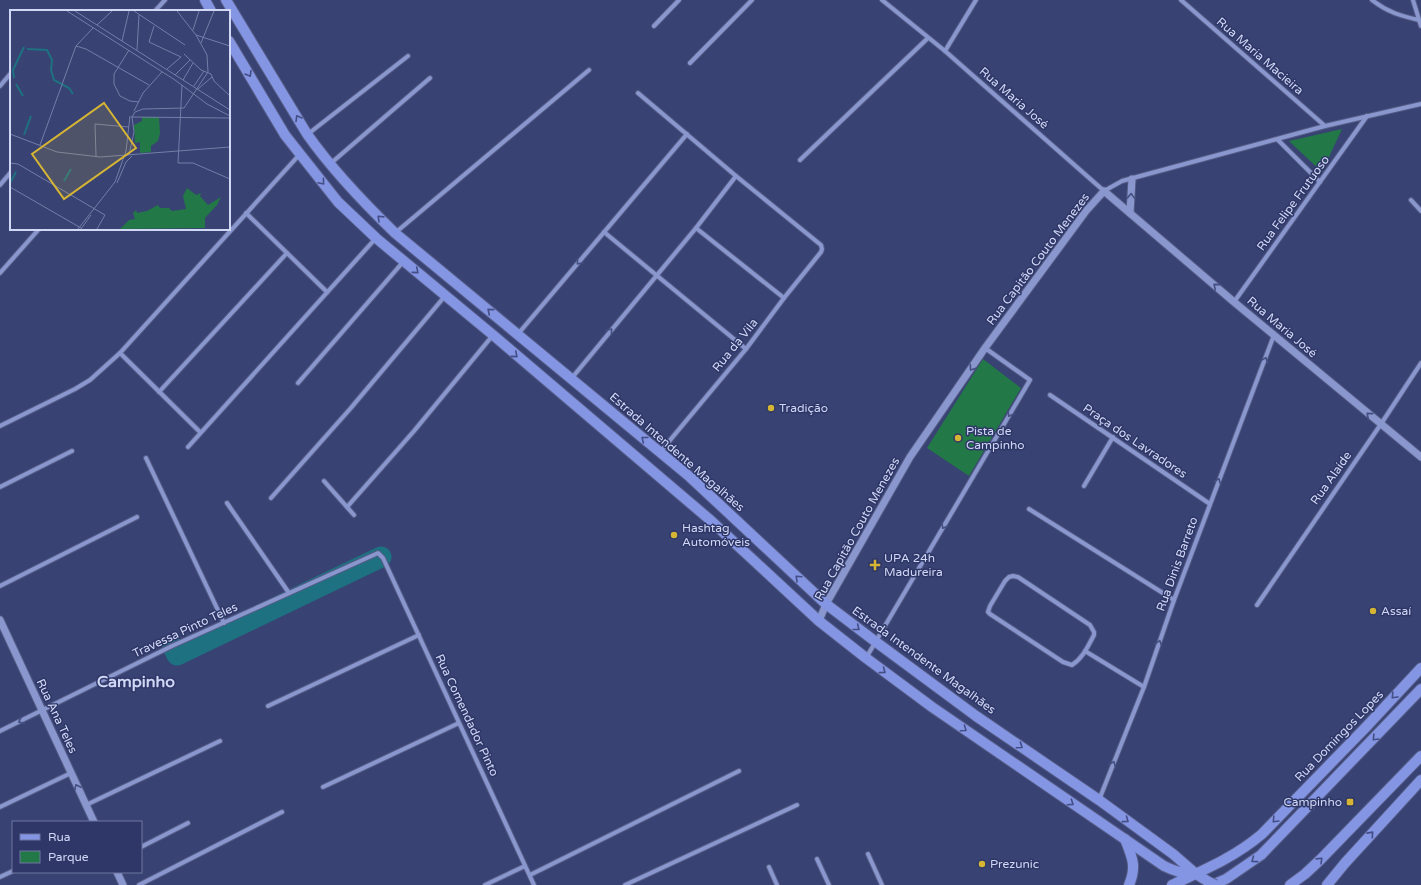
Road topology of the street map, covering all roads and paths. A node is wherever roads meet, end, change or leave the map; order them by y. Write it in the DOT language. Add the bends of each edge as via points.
graph roads {
  1 [pos="165,0"];
  2 [pos="205,0"];
  3 [pos="226,0"];
  4 [pos="679,0"];
  5 [pos="752,0"];
  6 [pos="882,0"];
  7 [pos="976,0"];
  8 [pos="1181,0"];
  9 [pos="1372,0"];
  10 [pos="1413,0"];
  11 [pos="156,10"];
  12 [pos="210,10"];
  13 [pos="1419,20"];
  14 [pos="654,26"];
  15 [pos="1421,26"];
  16 [pos="928,38"];
  17 [pos="230,43"];
  18 [pos="945,51"];
  19 [pos="408,56"];
  20 [pos="690,63"];
  21 [pos="589,70"];
  22 [pos="10,74"];
  23 [pos="430,78"];
  24 [pos="0,86"];
  25 [pos="638,93"];
  26 [pos="1421,104"];
  27 [pos="1367,116"];
  28 [pos="1325,126"];
  29 [pos="308,134"];
  30 [pos="687,134"];
  31 [pos="1278,140"];
  32 [pos="300,154"];
  33 [pos="800,160"];
  34 [pos="329,164"];
  35 [pos="10,173"];
  36 [pos="736,176"];
  37 [pos="1132,179"];
  38 [pos="1320,182"];
  39 [pos="0,185"];
  40 [pos="1104,191"];
  41 [pos="1411,200"];
  42 [pos="1421,211"];
  43 [pos="246,213"];
  44 [pos="1130,213"];
  45 [pos="696,228"];
  46 [pos="38,230"];
  47 [pos="604,232"];
  48 [pos="395,233"];
  49 [pos="376,238"];
  50 [pos="287,253"];
  51 [pos="404,261"];
  52 [pos="0,273"];
  53 [pos="657,275"];
  54 [pos="327,292"];
  55 [pos="445,296"];
  56 [pos="784,298"];
  57 [pos="1234,302"];
  58 [pos="518,334"];
  59 [pos="493,335"];
  60 [pos="1274,335"];
  61 [pos="985,348"];
  62 [pos="746,349"];
  63 [pos="120,353"];
  64 [pos="1421,363"];
  65 [pos="571,379"];
  66 [pos="298,383"];
  67 [pos="159,392"];
  68 [pos="1050,395"];
  69 [pos="1381,424"];
  70 [pos="0,426"];
  71 [pos="200,432"];
  72 [pos="1112,437"];
  73 [pos="188,447"];
  74 [pos="72,452"];
  75 [pos="660,452"];
  76 [pos="1421,457"];
  77 [pos="146,458"];
  78 [pos="324,481"];
  79 [pos="1084,486"];
  80 [pos="0,487"];
  81 [pos="271,498"];
  82 [pos="228,503"];
  83 [pos="1210,504"];
  84 [pos="347,507"];
  85 [pos="1029,509"];
  86 [pos="354,515"];
  87 [pos="137,517"];
  88 [pos="380,554"];
  89 [pos="0,586"];
  90 [pos="289,593"];
  91 [pos="1174,600"];
  92 [pos="826,604"];
  93 [pos="1256,605"];
  94 [pos="0,620"];
  95 [pos="819,621"];
  96 [pos="224,622"];
  97 [pos="419,636"];
  98 [pos="876,642"];
  99 [pos="1085,651"];
  100 [pos="866,658"];
  101 [pos="1421,668"];
  102 [pos="1144,687"];
  103 [pos="1421,689"];
  104 [pos="268,706"];
  105 [pos="43,711"];
  106 [pos="459,723"];
  107 [pos="0,732"];
  108 [pos="220,741"];
  109 [pos="1421,756"];
  110 [pos="739,771"];
  111 [pos="71,773"];
  112 [pos="1421,780"];
  113 [pos="323,788"];
  114 [pos="1098,800"];
  115 [pos="86,805"];
  116 [pos="797,805"];
  117 [pos="0,808"];
  118 [pos="282,812"];
  119 [pos="94,821"];
  120 [pos="188,823"];
  121 [pos="1125,839"];
  122 [pos="142,846"];
  123 [pos="868,854"];
  124 [pos="817,859"];
  125 [pos="525,866"];
  126 [pos="769,867"];
  127 [pos="12,871"];
  128 [pos="117,873"];
  129 [pos="1196,874"];
  130 [pos="530,875"];
  131 [pos="0,877"];
  132 [pos="121,884"];
  133 [pos="1212,884"];
  134 [pos="139,885"];
  135 [pos="484,885"];
  136 [pos="534,885"];
  137 [pos="625,885"];
  138 [pos="777,885"];
  139 [pos="829,885"];
  140 [pos="882,885"];
  141 [pos="1129,885"];
  142 [pos="1172,885"];
  143 [pos="1290,885"];
  144 [pos="1327,885"];
  1 -- 11 [label="street"];
  2 -- 12 [label="main road"];
  29 -- 3 [label="main road, Estrada Intendente Magalhães, one-way"];
  4 -- 14 [label="street"];
  5 -- 20 [label="street"];
  6 -- 16 [label="street, Rua Maria José"];
  7 -- 18 [label="street"];
  8 -- 28 [label="street, Rua Maria Macieira"];
  9 -- 13 [label="street" via="1388,11"];
  10 -- 13 [label="street"];
  13 -- 15 [label="street"];
  16 -- 18 [label="street, Rua Maria José"];
  16 -- 33 [label="street"];
  17 -- 32 [label="main road, Estrada Intendente Magalhães, one-way"];
  18 -- 40 [label="street, Rua Maria José"];
  19 -- 29 [label="street"];
  21 -- 48 [label="street"];
  22 -- 24 [label="street"];
  23 -- 34 [label="street"];
  25 -- 30 [label="street"];
  26 -- 27 [label="street, Rua Capitão Couto Menezes"];
  27 -- 28 [label="street, Rua Capitão Couto Menezes"];
  27 -- 38 [label="street, Rua Felipe Frutuoso"];
  28 -- 31 [label="street, Rua Capitão Couto Menezes"];
  29 -- 34 [label="main road, Estrada Intendente Magalhães"];
  30 -- 36 [label="street"];
  30 -- 47 [label="street"];
  31 -- 37 [label="street, Rua Capitão Couto Menezes"];
  31 -- 38 [label="street"];
  32 -- 43 [label="street"];
  32 -- 49 [label="main road, Estrada Intendente Magalhães, one-way" via="338,202"];
  48 -- 34 [label="main road, Estrada Intendente Magalhães, one-way"];
  35 -- 39 [label="street"];
  36 -- 45 [label="street"];
  36 -- 56 [label="street, Rua da Vila" via="821,245 821,252"];
  37 -- 40 [label="street, Rua Capitão Couto Menezes"];
  44 -- 37 [label="street, one-way"];
  38 -- 57 [label="street, Rua Felipe Frutuoso"];
  40 -- 44 [label="street, Rua Maria José"];
  40 -- 61 [label="street, Rua Capitão Couto Menezes" via="1086,211"];
  41 -- 42 [label="street"];
  43 -- 50 [label="street"];
  43 -- 63 [label="street"];
  57 -- 44 [label="street, Rua Maria José, one-way"];
  45 -- 53 [label="street"];
  45 -- 56 [label="street"];
  46 -- 52 [label="street"];
  47 -- 53 [label="street"];
  47 -- 58 [label="street, one-way"];
  58 -- 48 [label="main road, Estrada Intendente Magalhães, one-way"];
  49 -- 51 [label="main road, Estrada Intendente Magalhães"];
  49 -- 54 [label="street"];
  50 -- 54 [label="street"];
  50 -- 67 [label="street"];
  51 -- 55 [label="main road, Estrada Intendente Magalhães, one-way"];
  51 -- 66 [label="street"];
  53 -- 62 [label="street"];
  65 -- 53 [label="street, one-way"];
  54 -- 71 [label="street"];
  55 -- 59 [label="main road, Estrada Intendente Magalhães"];
  55 -- 81 [label="street"];
  56 -- 62 [label="street, Rua da Vila"];
  57 -- 60 [label="street, Rua Maria José"];
  58 -- 65 [label="main road, Estrada Intendente Magalhães"];
  59 -- 84 [label="street"];
  59 -- 95 [label="main road, Estrada Intendente Magalhães, one-way" via="709,519"];
  69 -- 60 [label="street, Rua Maria José, one-way"];
  83 -- 60 [label="street, Rua Dinis Barreto, one-way"];
  61 -- 92 [label="street, Rua Capitão Couto Menezes, one-way" via="910,457"];
  61 -- 98 [label="street, one-way" via="1030,380"];
  62 -- 75 [label="street, Rua da Vila"];
  63 -- 67 [label="street"];
  63 -- 70 [label="street" via="90,380"];
  64 -- 69 [label="street, Rua Alaíde"];
  75 -- 65 [label="main road, Estrada Intendente Magalhães, one-way"];
  67 -- 71 [label="street"];
  68 -- 72 [label="street, Praça dos Lavradores"];
  69 -- 76 [label="street, Rua Maria José"];
  69 -- 93 [label="street, Rua Alaíde"];
  71 -- 73 [label="street"];
  72 -- 79 [label="street"];
  72 -- 83 [label="street, Praça dos Lavradores"];
  74 -- 80 [label="street"];
  92 -- 75 [label="main road, Estrada Intendente Magalhães, one-way"];
  77 -- 96 [label="street"];
  78 -- 84 [label="street"];
  82 -- 90 [label="street"];
  83 -- 91 [label="street, Rua Dinis Barreto"];
  84 -- 86 [label="street"];
  85 -- 91 [label="street"];
  87 -- 89 [label="street"];
  88 -- 90 [label="street, Travessa Pinto Teles" via="376,553"];
  88 -- 97 [label="street, Rua Comendador Pinto"];
  90 -- 96 [label="street, Travessa Pinto Teles"];
  102 -- 91 [label="street, Rua Dinis Barreto, one-way"];
  92 -- 95 [label="street, Rua Capitão Couto Menezes"];
  92 -- 98 [label="main road, Estrada Intendente Magalhães, one-way"];
  94 -- 105 [label="street, Rua Ana Teles"];
  95 -- 100 [label="main road, Estrada Intendente Magalhães"];
  96 -- 105 [label="street, Travessa Pinto Teles"];
  97 -- 104 [label="street"];
  97 -- 106 [label="street, Rua Comendador Pinto"];
  98 -- 100 [label="street"];
  98 -- 114 [label="main road, Estrada Intendente Magalhães, one-way" via="976,716"];
  99 -- 99 [label="street" via="1076,663 1072,665 1063,662 990,614 990,606 1007,578 1018,577 1086,621 1094,632"];
  99 -- 102 [label="street"];
  100 -- 121 [label="main road, Estrada Intendente Magalhães, one-way" via="938,712"];
  101 -- 129 [label="main road, Rua Domingos Lopes, one-way" via="1262,834 1236,854"];
  114 -- 102 [label="street, Rua Dinis Barreto, one-way"];
  103 -- 133 [label="main road, one-way" via="1262,855 1226,879"];
  105 -- 107 [label="street, Travessa Pinto Teles, one-way"];
  105 -- 111 [label="street, Rua Ana Teles"];
  106 -- 113 [label="street"];
  106 -- 125 [label="street, Rua Comendador Pinto"];
  108 -- 115 [label="street"];
  143 -- 109 [label="main road, one-way" via="1320,860"];
  110 -- 130 [label="street"];
  115 -- 111 [label="street, Rua Ana Teles, one-way"];
  111 -- 117 [label="street"];
  144 -- 112 [label="main road, one-way"];
  114 -- 129 [label="main road, Estrada Intendente Magalhães, one-way" via="1173,854"];
  115 -- 119 [label="street, Rua Ana Teles"];
  116 -- 137 [label="street"];
  118 -- 134 [label="street"];
  120 -- 122 [label="street"];
  121 -- 129 [label="main road, Estrada Intendente Magalhães" via="1176,872"];
  121 -- 141 [label="main road" via="1134,869"];
  123 -- 140 [label="street"];
  124 -- 139 [label="street"];
  125 -- 130 [label="street, Rua Comendador Pinto"];
  125 -- 135 [label="street"];
  126 -- 138 [label="street"];
  127 -- 131 [label="street"];
  128 -- 132 [label="street"];
  129 -- 133 [label="main road, Estrada Intendente Magalhães"];
  129 -- 142 [label="main road, Rua Domingos Lopes"];
  130 -- 136 [label="street, Rua Comendador Pinto"];
}
